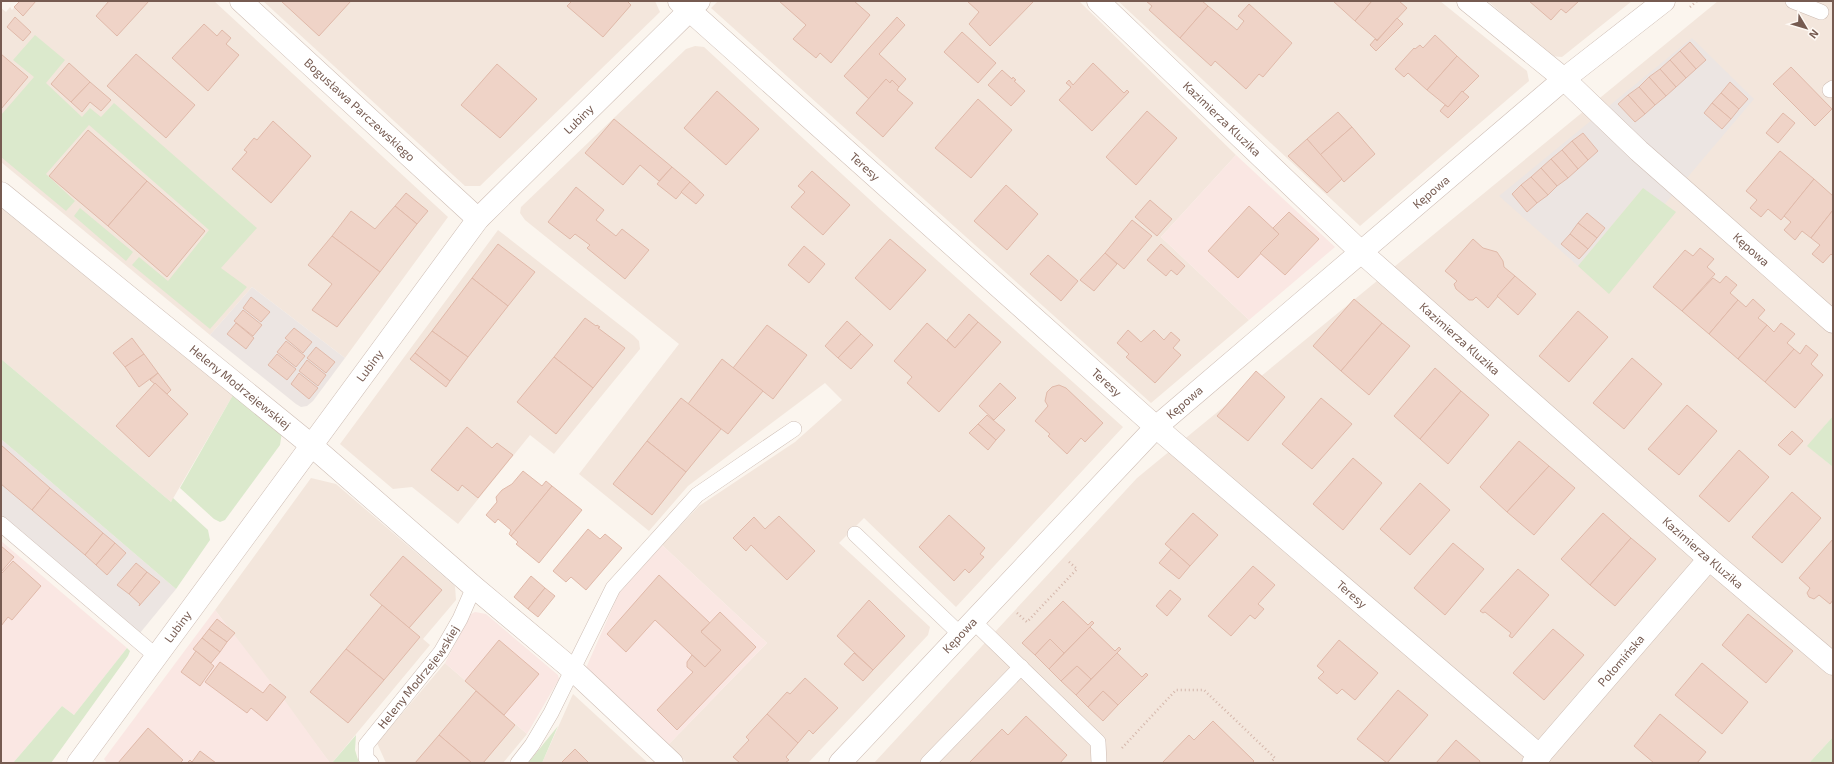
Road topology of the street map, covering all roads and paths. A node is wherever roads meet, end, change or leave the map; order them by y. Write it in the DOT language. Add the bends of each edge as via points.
graph roads {
  1 [pos="241,1"];
  2 [pos="1098,1"];
  3 [pos="1468,1"];
  4 [pos="1664,1"];
  5 [pos="1697,1"];
  6 [pos="1792,1"];
  7 [pos="689,4"];
  8 [pos="1685,11"];
  9 [pos="1821,12"];
  10 [pos="1564,79"];
  11 [pos="1,193"];
  12 [pos="478,219"];
  13 [pos="1361,252"];
  14 [pos="1833,322"];
  15 [pos="1156,427"];
  16 [pos="794,429"];
  17 [pos="311,445"];
  18 [pos="1,524"];
  19 [pos="856,534"];
  20 [pos="1066,559"];
  21 [pos="1709,559"];
  22 [pos="474,588"];
  23 [pos="973,630"];
  24 [pos="156,656"];
  25 [pos="1833,664"];
  26 [pos="1021,667"];
  27 [pos="573,670"];
  28 [pos="1118,752"];
  29 [pos="1536,760"];
  30 [pos="78,763"];
  31 [pos="371,763"];
  32 [pos="518,763"];
  33 [pos="672,763"];
  34 [pos="840,763"];
  35 [pos="928,763"];
  36 [pos="1099,763"];
  37 [pos="1270,763"];
  1 -- 12 [label="street, Bogusława Parczewskiego"];
  2 -- 13 [label="street, Kazimierza Kluzika"];
  3 -- 10 [label="street, Kępowa"];
  4 -- 10 [label="street, Kępowa"];
  5 -- 8 [label="path"];
  6 -- 9 [label="lane"];
  7 -- 12 [label="street, Lubiny"];
  7 -- 15 [label="street, Teresy"];
  10 -- 13 [label="street, Kępowa"];
  10 -- 14 [label="street, Kępowa" via="1639,151"];
  11 -- 17 [label="street, Heleny Modrzejewskiej"];
  12 -- 17 [label="street, Lubiny"];
  13 -- 15 [label="street, Kępowa"];
  13 -- 21 [label="street, Kazimierza Kluzika"];
  15 -- 23 [label="street, Kępowa"];
  15 -- 29 [label="street, Teresy"];
  16 -- 27 [label="lane" via="697,495 614,588"];
  17 -- 22 [label="street, Heleny Modrzejewskiej"];
  17 -- 24 [label="street, Lubiny"];
  18 -- 24 [label="lane"];
  19 -- 23 [label="lane"];
  20 -- 23 [label="path" via="1077,570 1027,622 1011,608"];
  21 -- 25 [label="street, Kazimierza Kluzika"];
  21 -- 29 [label="street, Połomińska"];
  22 -- 27 [label="street, Heleny Modrzejewskiej"];
  22 -- 31 [label="lane, Heleny Modrzejewskiej" via="441,652 366,745 366,758"];
  23 -- 26 [label="lane"];
  23 -- 34 [label="street, Kępowa"];
  24 -- 30 [label="street, Lubiny"];
  26 -- 35 [label="lane"];
  26 -- 36 [label="lane" via="1098,742"];
  27 -- 32 [label="lane" via="547,720"];
  27 -- 33 [label="street, Heleny Modrzejewskiej"];
  28 -- 37 [label="path" via="1176,690 1204,690 1275,758"];
}
